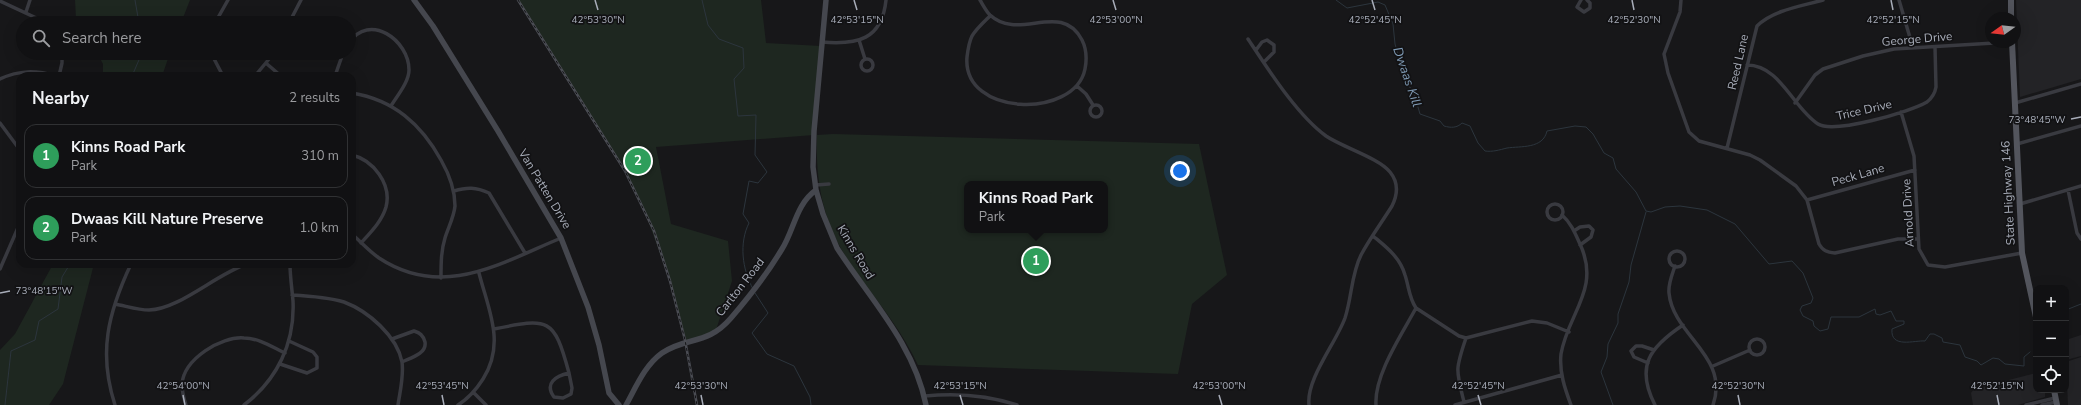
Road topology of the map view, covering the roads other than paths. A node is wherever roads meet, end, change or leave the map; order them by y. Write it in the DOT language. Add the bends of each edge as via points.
graph roads {
  1 [pos="30,0"];
  2 [pos="228,0"];
  3 [pos="301,0"];
  4 [pos="414,0"];
  5 [pos="826,0"];
  6 [pos="886,0"];
  7 [pos="980,0"];
  8 [pos="1581,0"];
  9 [pos="1587,0"];
  10 [pos="1681,0"];
  11 [pos="1823,0"];
  12 [pos="1899,0"];
  13 [pos="2010,0"];
  14 [pos="0,1"];
  15 [pos="26,12"];
  16 [pos="2011,12"];
  17 [pos="34,16"];
  18 [pos="219,16"];
  19 [pos="293,16"];
  20 [pos="990,16"];
  21 [pos="356,36"];
  22 [pos="1248,38"];
  23 [pos="859,40"];
  24 [pos="822,42"];
  25 [pos="1985,44"];
  26 [pos="1935,47"];
  27 [pos="1913,48"];
  28 [pos="2012,48"];
  29 [pos="1256,50"];
  30 [pos="865,59"];
  31 [pos="62,60"];
  32 [pos="214,60"];
  33 [pos="270,60"];
  34 [pos="341,60"];
  35 [pos="1265,61"];
  36 [pos="267,64"];
  37 [pos="1747,65"];
  38 [pos="59,72"];
  39 [pos="220,72"];
  40 [pos="259,72"];
  41 [pos="276,72"];
  42 [pos="336,72"];
  43 [pos="16,73"];
  44 [pos="0,79"];
  45 [pos="2081,84"];
  46 [pos="1077,86"];
  47 [pos="356,94"];
  48 [pos="1795,103"];
  49 [pos="2015,103"];
  50 [pos="1093,105"];
  51 [pos="391,106"];
  52 [pos="1901,112"];
  53 [pos="0,123"];
  54 [pos="2081,126"];
  55 [pos="2016,144"];
  56 [pos="16,145"];
  57 [pos="1727,148"];
  58 [pos="356,156"];
  59 [pos="1915,170"];
  60 [pos="829,184"];
  61 [pos="2081,186"];
  62 [pos="816,188"];
  63 [pos="2068,190"];
  64 [pos="454,191"];
  65 [pos="1807,200"];
  66 [pos="2019,204"];
  67 [pos="1562,216"];
  68 [pos="1574,231"];
  69 [pos="16,232"];
  70 [pos="1373,236"];
  71 [pos="356,238"];
  72 [pos="561,238"];
  73 [pos="1918,239"];
  74 [pos="2081,239"];
  75 [pos="361,243"];
  76 [pos="1580,245"];
  77 [pos="525,253"];
  78 [pos="2022,253"];
  79 [pos="1675,266"];
  80 [pos="130,268"];
  81 [pos="238,268"];
  82 [pos="290,268"];
  83 [pos="0,269"];
  84 [pos="479,272"];
  85 [pos="441,278"];
  86 [pos="292,295"];
  87 [pos="2033,303"];
  88 [pos="116,304"];
  89 [pos="1416,308"];
  90 [pos="1683,325"];
  91 [pos="494,329"];
  92 [pos="1569,332"];
  93 [pos="1466,338"];
  94 [pos="392,339"];
  95 [pos="289,342"];
  96 [pos="1654,350"];
  97 [pos="1750,350"];
  98 [pos="284,353"];
  99 [pos="402,362"];
  100 [pos="1648,363"];
  101 [pos="280,364"];
  102 [pos="1713,366"];
  103 [pos="569,373"];
  104 [pos="1562,375"];
  105 [pos="474,393"];
  106 [pos="925,396"];
  107 [pos="1464,402"];
  108 [pos="2056,402"];
  109 [pos="115,405"];
  110 [pos="186,405"];
  111 [pos="244,405"];
  112 [pos="398,405"];
  113 [pos="458,405"];
  114 [pos="486,405"];
  115 [pos="619,405"];
  116 [pos="626,405"];
  117 [pos="926,405"];
  118 [pos="1017,405"];
  119 [pos="1310,405"];
  120 [pos="1376,405"];
  121 [pos="1455,405"];
  122 [pos="1570,405"];
  123 [pos="1655,405"];
  124 [pos="1713,405"];
  125 [pos="2026,405"];
  126 [pos="2042,405"];
  1 -- 15 [label="street"];
  2 -- 18 [label="street"];
  3 -- 19 [label="street"];
  4 -- 72 [label="street, Van Patten Drive" via="498,131"];
  5 -- 24 [label="street, Kinns Road"];
  6 -- 23 [label="street" via="884,13 876,29"];
  7 -- 20 [label="street"];
  8 -- 9 [label="street" via="1578,7 1584,12 1590,8"];
  10 -- 57 [label="street" via="1680,12 1664,54 1668,73 1689,132 1699,141"];
  11 -- 37 [label="street, Reed Lane" via="1762,21 1755,32"];
  12 -- 27 [label="street"];
  13 -- 16 [label="main road"];
  14 -- 15 [label="street"];
  15 -- 17 [label="street"];
  20 -- 46 [label="street" via="1012,25 1056,19 1067,22 1077,31 1086,52 1084,74"];
  20 -- 46 [label="street" via="972,36 968,48 968,74 976,87 996,100 1014,103 1053,102"];
  21 -- 51 [label="street" via="359,33 378,30 394,38 406,58 409,69 403,86"];
  22 -- 29 [label="street"];
  23 -- 24 [label="street"];
  23 -- 30 [label="street"];
  24 -- 62 [label="street, Kinns Road" via="813,150"];
  25 -- 26 [label="street, George Drive"];
  26 -- 27 [label="street, George Drive"];
  26 -- 52 [label="street, Trice Drive" via="1935,92 1928,101"];
  27 -- 48 [label="street, George Drive" via="1894,49 1863,56 1823,69 1815,75"];
  28 -- 49 [label="main road, State Highway 146"];
  29 -- 35 [label="street"];
  29 -- 35 [label="street" via="1267,40 1274,45 1274,52"];
  31 -- 38 [label="street"];
  32 -- 39 [label="street"];
  33 -- 36 [label="street"];
  34 -- 42 [label="street"];
  35 -- 70 [label="street" via="1298,108 1322,132 1388,169 1392,174 1397,188 1396,197"];
  36 -- 40 [label="street"];
  36 -- 41 [label="street"];
  37 -- 48 [label="street, Trice Drive" via="1764,69 1773,75"];
  37 -- 57 [label="street, Reed Lane"];
  43 -- 44 [label="street"];
  45 -- 49 [label="street"];
  46 -- 50 [label="street"];
  47 -- 51 [label="street"];
  48 -- 52 [label="street, Trice Drive" via="1810,118 1826,127 1854,124"];
  49 -- 55 [label="main road, State Highway 146"];
  51 -- 64 [label="street" via="408,118 428,139 446,169"];
  52 -- 59 [label="street, Arnold Drive" via="1914,156"];
  53 -- 56 [label="street"];
  54 -- 55 [label="street"];
  55 -- 66 [label="main road, State Highway 146"];
  57 -- 65 [label="street" via="1750,155 1770,166 1796,186"];
  58 -- 75 [label="street" via="368,160 375,168 386,193 386,208"];
  59 -- 65 [label="street, Peck Lane"];
  59 -- 73 [label="street, Arnold Drive"];
  60 -- 62 [label="street"];
  61 -- 63 [label="street"];
  62 -- 106 [label="street, Kinns Road" via="823,214 838,248 900,337"];
  62 -- 116 [label="street, Carlton Road" via="804,200 783,247 730,320 711,336 671,348 657,357 643,373"];
  63 -- 66 [label="street"];
  63 -- 74 [label="street" via="2077,233"];
  64 -- 77 [label="street" via="471,187 489,194"];
  64 -- 85 [label="street" via="454,208 442,253"];
  65 -- 73 [label="street" via="1819,244 1828,252 1835,253 1898,239"];
  66 -- 78 [label="main road, State Highway 146"];
  67 -- 67 [label="street" via="1556,220 1551,219 1547,214 1548,208 1558,205 1562,209"];
  67 -- 68 [label="street"];
  68 -- 76 [label="street"];
  68 -- 76 [label="street" via="1585,226 1590,226 1593,230 1591,237"];
  69 -- 83 [label="street"];
  70 -- 89 [label="street" via="1400,262"];
  70 -- 119 [label="street" via="1356,267 1345,318 1314,381 1309,395"];
  71 -- 75 [label="street"];
  72 -- 77 [label="street"];
  72 -- 115 [label="street, Van Patten Drive" via="588,307 609,393"];
  73 -- 78 [label="street, Arnold Drive" via="1922,256 1928,265 1934,267"];
  75 -- 85 [label="street" via="380,259 397,267"];
  76 -- 92 [label="street" via="1587,266 1587,280 1585,293"];
  77 -- 84 [label="street"];
  78 -- 87 [label="main road, State Highway 146"];
  79 -- 79 [label="street" via="1669,258 1672,253 1678,251 1685,259 1682,265"];
  79 -- 90 [label="street" via="1670,282 1670,296 1675,313"];
  80 -- 88 [label="street"];
  81 -- 88 [label="street" via="172,304 149,310"];
  82 -- 86 [label="street"];
  84 -- 85 [label="street"];
  84 -- 91 [label="street"];
  86 -- 94 [label="street" via="325,298 349,304"];
  86 -- 95 [label="street" via="293,312"];
  88 -- 109 [label="street" via="108,333 106,363"];
  89 -- 93 [label="street" via="1452,333"];
  89 -- 120 [label="street" via="1383,373"];
  90 -- 96 [label="street" via="1661,341"];
  90 -- 102 [label="street"];
  91 -- 103 [label="street" via="527,322 550,328 556,332 559,339"];
  91 -- 105 [label="street" via="493,356"];
  92 -- 93 [label="street" via="1547,323 1532,321"];
  92 -- 104 [label="street" via="1562,354"];
  93 -- 107 [label="street" via="1457,364"];
  94 -- 99 [label="street"];
  94 -- 99 [label="street" via="414,331 422,335 425,345 421,353"];
  95 -- 98 [label="street"];
  95 -- 101 [label="street" via="314,352 317,357 317,368 307,373"];
  96 -- 100 [label="street"];
  96 -- 100 [label="street" via="1636,346 1631,351 1634,357"];
  97 -- 97 [label="street" via="1754,354 1761,354 1764,344 1755,339 1750,343"];
  97 -- 102 [label="street"];
  98 -- 101 [label="street"];
  98 -- 110 [label="street" via="252,338 233,339 219,344 200,356 188,368 182,384"];
  99 -- 112 [label="street"];
  100 -- 123 [label="street" via="1645,376"];
  101 -- 111 [label="street" via="266,385"];
  102 -- 124 [label="street" via="1716,384"];
  103 -- 103 [label="street" via="571,394 563,398 554,397 550,384 555,377"];
  104 -- 107 [label="street"];
  104 -- 122 [label="street"];
  105 -- 113 [label="street"];
  105 -- 114 [label="street"];
  106 -- 117 [label="street, Kinns Road"];
  106 -- 118 [label="street" via="962,394 1003,400"];
  107 -- 121 [label="street"];
  108 -- 125 [label="street"];
  108 -- 126 [label="street"];
}
